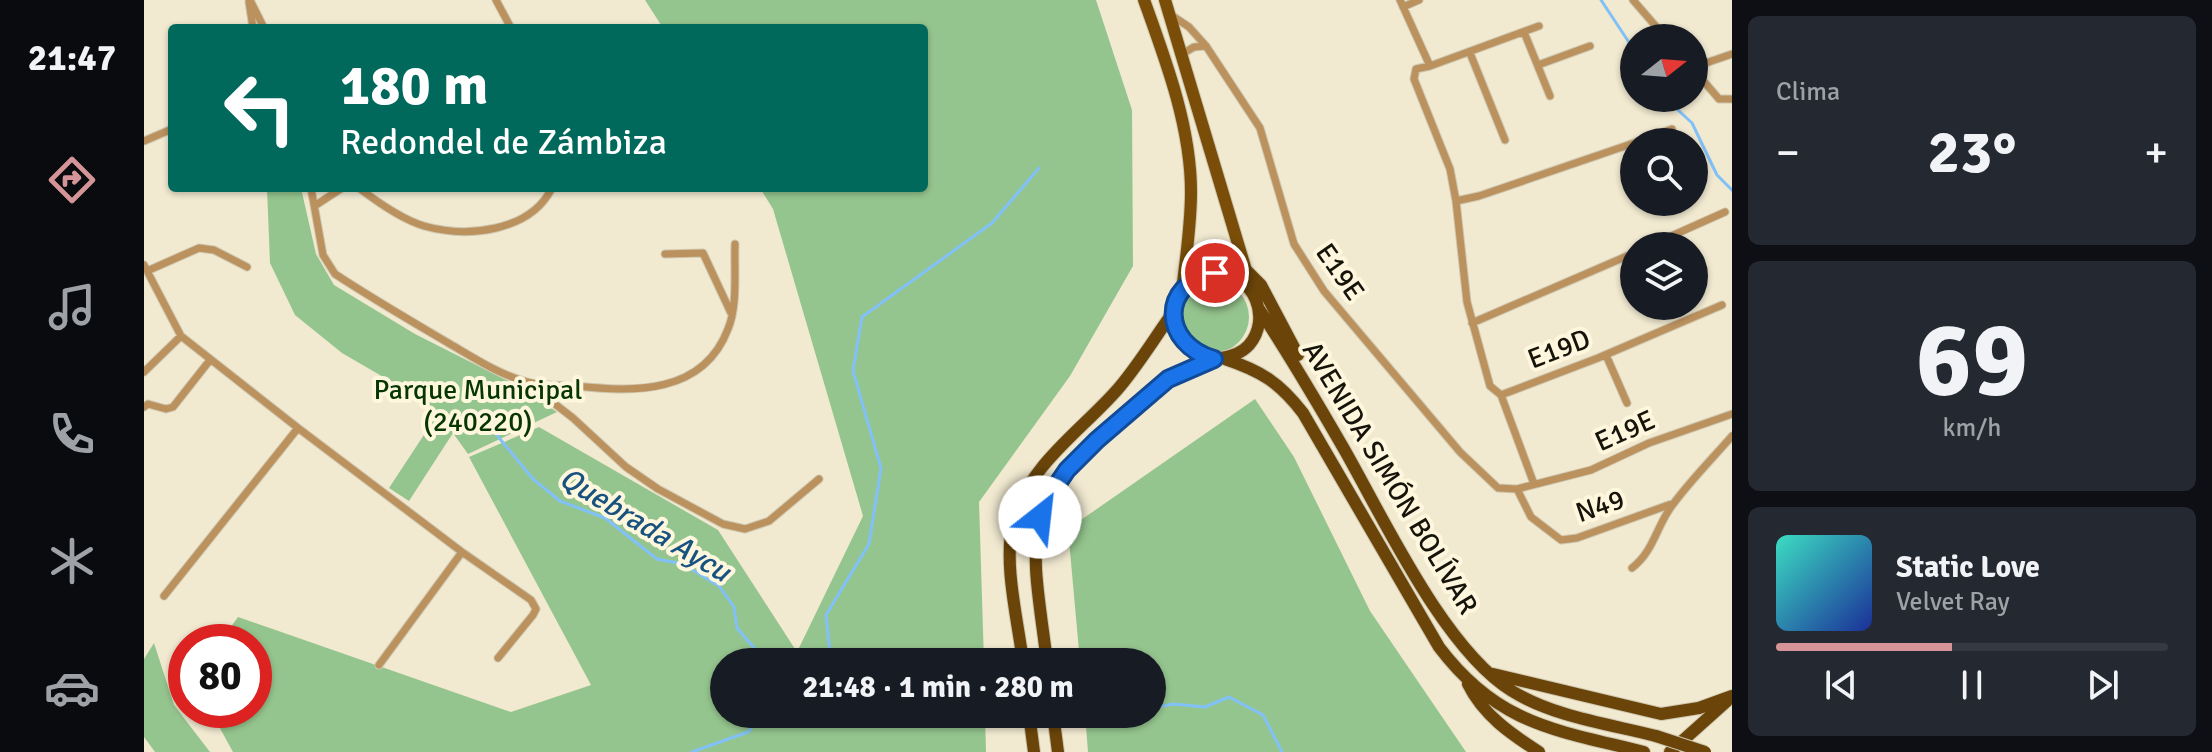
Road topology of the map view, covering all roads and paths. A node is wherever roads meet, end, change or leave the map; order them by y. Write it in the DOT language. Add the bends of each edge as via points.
graph roads {
  1 [pos="250,0"];
  2 [pos="496,0"];
  3 [pos="1144,0"];
  4 [pos="1165,0"];
  5 [pos="1419,0"];
  6 [pos="1633,0"];
  7 [pos="1402,3"];
  8 [pos="1170,14"];
  9 [pos="253,24"];
  10 [pos="262,24"];
  11 [pos="509,24"];
  12 [pos="1654,24"];
  13 [pos="1539,26"];
  14 [pos="1524,32"];
  15 [pos="1206,46"];
  16 [pos="1590,46"];
  17 [pos="1470,53"];
  18 [pos="1182,54"];
  19 [pos="1732,54"];
  20 [pos="1708,63"];
  21 [pos="1538,65"];
  22 [pos="1430,66"];
  23 [pos="1708,85"];
  24 [pos="1550,96"];
  25 [pos="1732,99"];
  26 [pos="168,131"];
  27 [pos="1505,140"];
  28 [pos="144,141"];
  29 [pos="1620,147"];
  30 [pos="312,192"];
  31 [pos="336,192"];
  32 [pos="364,192"];
  33 [pos="549,192"];
  34 [pos="1456,201"];
  35 [pos="316,205"];
  36 [pos="1725,212"];
  37 [pos="1680,232"];
  38 [pos="735,244"];
  39 [pos="665,254"];
  40 [pos="1620,259"];
  41 [pos="247,267"];
  42 [pos="145,268"];
  43 [pos="1246,270"];
  44 [pos="1250,288"];
  45 [pos="1182,291"];
  46 [pos="1722,305"];
  47 [pos="1259,309"];
  48 [pos="1174,311"];
  49 [pos="732,315"];
  50 [pos="1472,323"];
  51 [pos="181,336"];
  52 [pos="1606,355"];
  53 [pos="1219,359"];
  54 [pos="210,360"];
  55 [pos="144,372"];
  56 [pos="527,382"];
  57 [pos="1501,395"];
  58 [pos="1627,403"];
  59 [pos="144,407"];
  60 [pos="1732,414"];
  61 [pos="298,428"];
  62 [pos="1732,436"];
  63 [pos="1343,447"];
  64 [pos="819,479"];
  65 [pos="1534,484"];
  66 [pos="1517,489"];
  67 [pos="1674,503"];
  68 [pos="462,552"];
  69 [pos="1632,568"];
  70 [pos="164,596"];
  71 [pos="1021,648"];
  72 [pos="1045,648"];
  73 [pos="498,658"];
  74 [pos="379,665"];
  75 [pos="1489,673"];
  76 [pos="1465,677"];
  77 [pos="1732,696"];
  78 [pos="1031,728"];
  79 [pos="1055,728"];
  80 [pos="1034,752"];
  81 [pos="1058,752"];
  82 [pos="1539,752"];
  83 [pos="1643,752"];
  84 [pos="1670,752"];
  85 [pos="1705,752"];
  1 -- 9 [label="street"];
  1 -- 10 [label="street"];
  2 -- 11 [label="street"];
  3 -- 45 [label="main road" via="1189,159"];
  4 -- 8 [label="main road"];
  5 -- 7 [label="street"];
  6 -- 12 [label="street"];
  7 -- 22 [label="street"];
  8 -- 15 [label="street, E19E"];
  8 -- 18 [label="main road"];
  13 -- 14 [label="street"];
  14 -- 17 [label="street"];
  14 -- 21 [label="street"];
  15 -- 18 [label="street"];
  15 -- 66 [label="street, E19E" via="1260,128 1289,231 1303,260 1344,317 1460,452 1498,488"];
  16 -- 21 [label="street"];
  17 -- 22 [label="street"];
  17 -- 27 [label="street"];
  18 -- 43 [label="main road"];
  19 -- 20 [label="street"];
  21 -- 24 [label="street"];
  22 -- 34 [label="street" via="1416,69 1414,79 1450,169"];
  23 -- 25 [label="street" via="1719,99"];
  26 -- 28 [label="street"];
  29 -- 34 [label="street"];
  30 -- 35 [label="street"];
  31 -- 35 [label="street"];
  32 -- 33 [label="street" via="423,226 476,232 529,216"];
  34 -- 50 [label="street"];
  35 -- 56 [label="street" via="323,255 335,274 483,363"];
  36 -- 37 [label="street"];
  38 -- 49 [label="street"];
  39 -- 49 [label="street" via="703,253"];
  40 -- 50 [label="street"];
  41 -- 42 [label="street" via="199,248"];
  42 -- 51 [label="street"];
  43 -- 44 [label="main road"];
  43 -- 63 [label="highway" via="1261,285 1335,422"];
  44 -- 45 [label="highway" via="1215,273 1202,275"];
  44 -- 47 [label="highway"];
  45 -- 48 [label="highway"];
  46 -- 52 [label="street, E19D"];
  47 -- 53 [label="highway" via="1248,346"];
  47 -- 63 [label="highway, AVENIDA SIMÓN BOLÍVAR"];
  48 -- 53 [label="highway" via="1184,344 1197,355"];
  48 -- 71 [label="highway" via="1119,389 1060,448 1021,499 1012,525 1010,560"];
  49 -- 56 [label="street" via="719,348 705,364 655,388"];
  50 -- 57 [label="street" via="1490,386"];
  51 -- 54 [label="street"];
  51 -- 55 [label="street"];
  52 -- 57 [label="street, E19D"];
  52 -- 58 [label="street"];
  53 -- 72 [label="highway" via="1168,379 1067,470 1048,498 1034,563"];
  53 -- 76 [label="highway, AVENIDA SIMÓN BOLÍVAR" via="1251,367 1288,393 1439,647"];
  54 -- 59 [label="street" via="173,407"];
  54 -- 61 [label="street"];
  56 -- 64 [label="street" via="626,467 723,524 745,529 769,521"];
  57 -- 65 [label="street"];
  60 -- 65 [label="street, E19E" via="1591,470"];
  61 -- 68 [label="street"];
  61 -- 70 [label="street"];
  62 -- 67 [label="street"];
  63 -- 75 [label="highway, AVENIDA SIMÓN BOLÍVAR" via="1432,603"];
  65 -- 66 [label="street, E19E"];
  66 -- 67 [label="street, N49" via="1531,517 1561,540"];
  67 -- 69 [label="street" via="1651,549"];
  68 -- 73 [label="street" via="531,600 536,609"];
  68 -- 74 [label="street"];
  75 -- 77 [label="highway" via="1661,714"];
  75 -- 85 [label="highway, AVENIDA SIMÓN BOLÍVAR, bridge" via="1535,703"];
  76 -- 82 [label="highway" via="1487,713"];
  76 -- 83 [label="highway, AVENIDA SIMÓN BOLÍVAR" via="1518,716"];
  77 -- 84 [label="highway"];
  78 -- 80 [label="highway"];
  79 -- 81 [label="highway"];
}
